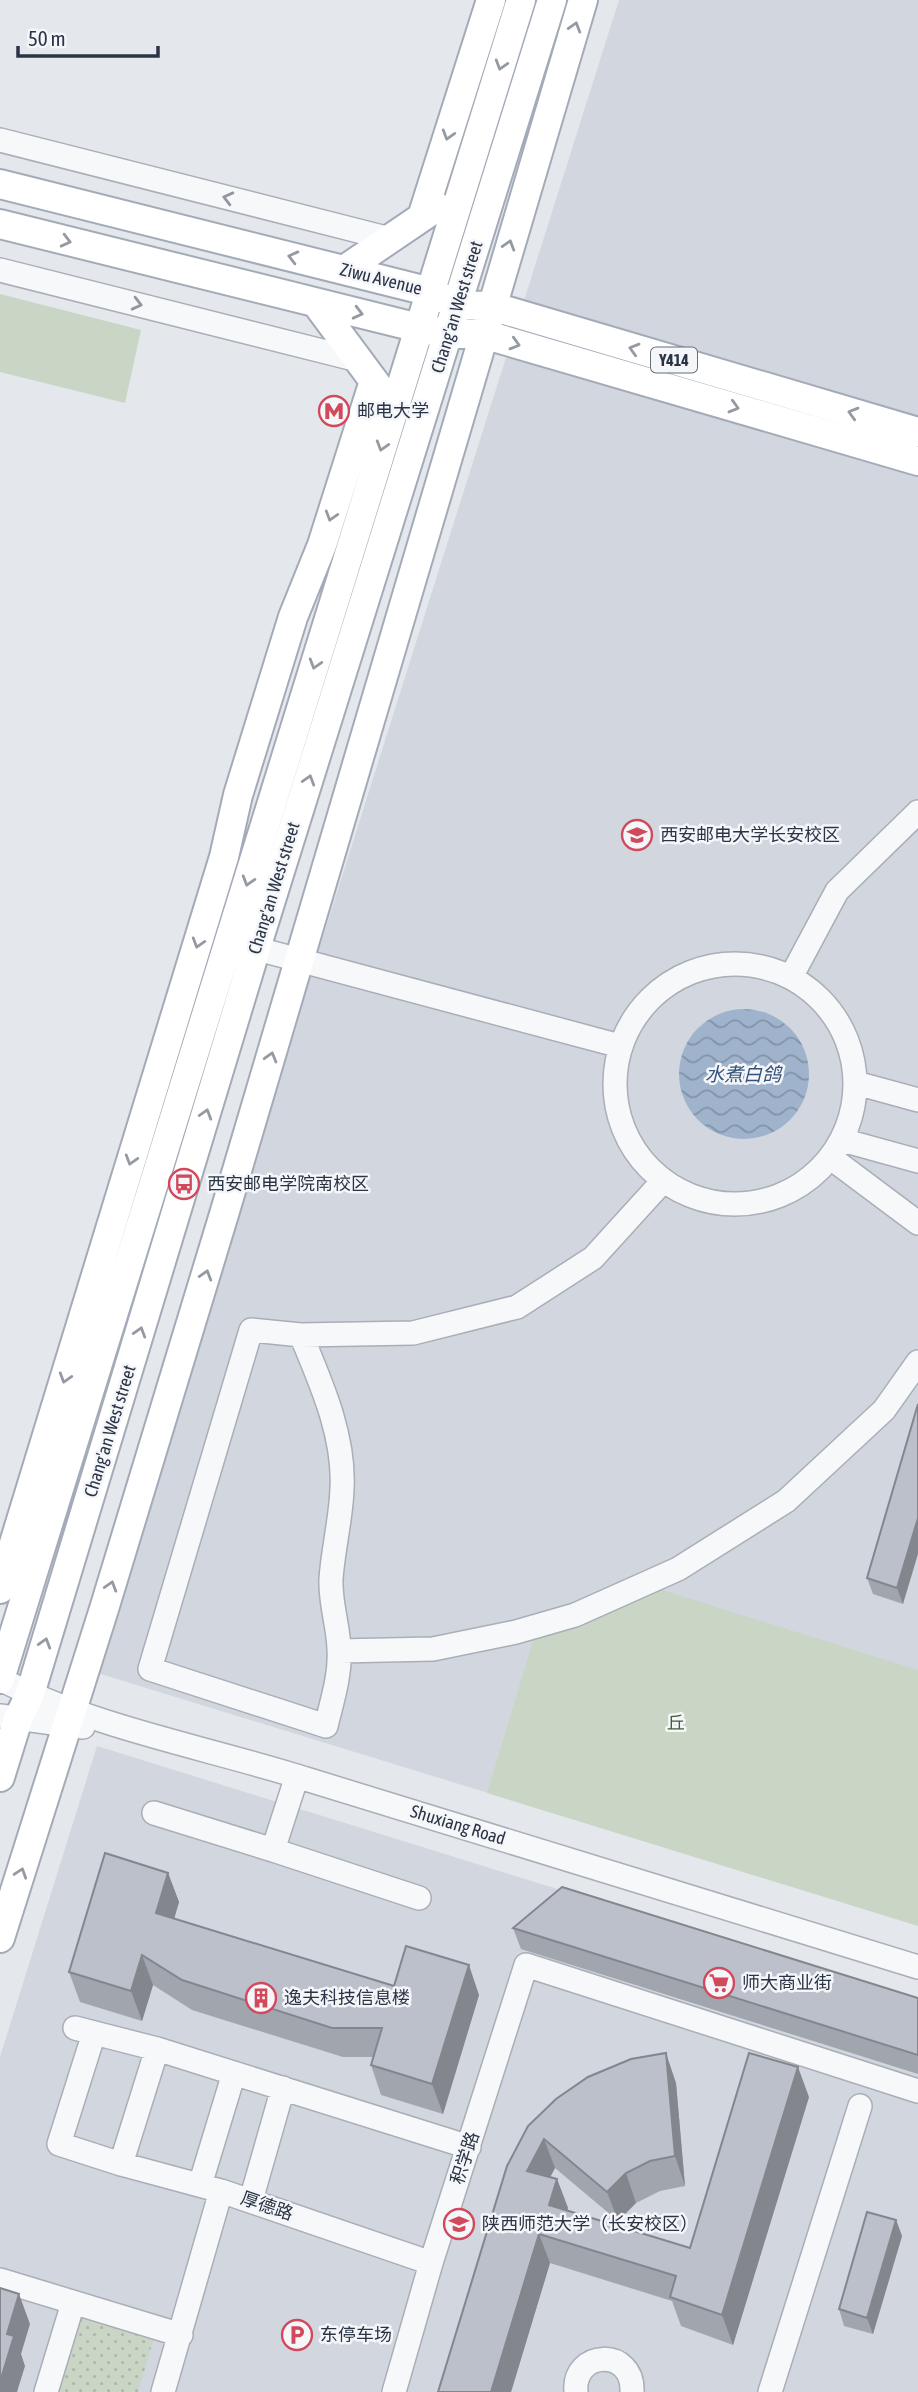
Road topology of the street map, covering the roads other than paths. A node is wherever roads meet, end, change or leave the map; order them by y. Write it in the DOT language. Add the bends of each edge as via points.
graph roads {
  1 [pos="491,0"];
  2 [pos="521,0"];
  3 [pos="552,0"];
  4 [pos="583,0"];
  5 [pos="0,141"];
  6 [pos="0,184"];
  7 [pos="462,190"];
  8 [pos="422,217"];
  9 [pos="0,224"];
  10 [pos="390,239"];
  11 [pos="0,270"];
  12 [pos="345,270"];
  13 [pos="431,292"];
  14 [pos="316,303"];
  15 [pos="457,305"];
  16 [pos="491,306"];
  17 [pos="419,328"];
  18 [pos="449,334"];
  19 [pos="483,334"];
  20 [pos="366,370"];
  21 [pos="394,408"];
  22 [pos="918,432"];
  23 [pos="918,461"];
  24 [pos="918,812"];
  25 [pos="242,945"];
  26 [pos="299,960"];
  27 [pos="792,977"];
  28 [pos="620,1046"];
  29 [pos="856,1083"];
  30 [pos="918,1100"];
  31 [pos="836,1149"];
  32 [pos="918,1161"];
  33 [pos="663,1181"];
  34 [pos="918,1223"];
  35 [pos="301,1335"];
  36 [pos="918,1362"];
  37 [pos="0,1589"];
  38 [pos="339,1651"];
  39 [pos="0,1679"];
  40 [pos="16,1710"];
  41 [pos="70,1717"];
  42 [pos="0,1777"];
  43 [pos="295,1782"];
  44 [pos="154,1813"];
  45 [pos="273,1850"];
  46 [pos="419,1898"];
  47 [pos="0,1938"];
  48 [pos="918,1967"];
  49 [pos="918,1983"];
  50 [pos="157,2049"];
  51 [pos="234,2073"];
  52 [pos="283,2088"];
  53 [pos="918,2091"];
  54 [pos="860,2106"];
  55 [pos="469,2147"];
  56 [pos="121,2164"];
  57 [pos="211,2188"];
  58 [pos="251,2200"];
  59 [pos="431,2263"];
  60 [pos="0,2280"];
  61 [pos="73,2303"];
  62 [pos="181,2336"];
  63 [pos="46,2392"];
  64 [pos="163,2392"];
  65 [pos="394,2392"];
  66 [pos="576,2392"];
  67 [pos="632,2392"];
  68 [pos="770,2392"];
  1 -- 8 [label="main road, one-way"];
  2 -- 7 [label="main road, Chang'an West street, one-way"];
  3 -- 15 [label="main road, Chang'an West street"];
  16 -- 4 [label="main road, one-way"];
  10 -- 5 [label="street, one-way"];
  12 -- 6 [label="main road, Ziwu Avenue, one-way"];
  7 -- 8 [label="main road"];
  7 -- 13 [label="main road, Chang'an West street"];
  8 -- 10 [label="main road"];
  9 -- 14 [label="main road, one-way"];
  10 -- 12 [label="main road"];
  11 -- 20 [label="street, one-way"];
  12 -- 13 [label="main road, Ziwu Avenue"];
  13 -- 15 [label="main road, Ziwu Avenue / Y414"];
  13 -- 17 [label="main road, Chang'an West street"];
  14 -- 17 [label="main road, one-way"];
  14 -- 20 [label="main road"];
  15 -- 16 [label="main road, Ziwu Avenue / Y414"];
  15 -- 18 [label="main road, Chang'an West street"];
  16 -- 19 [label="main road"];
  22 -- 16 [label="main road, Ziwu Avenue / Y414, one-way"];
  17 -- 18 [label="main road"];
  17 -- 21 [label="main road, Chang'an West street"];
  18 -- 19 [label="main road, Y414"];
  25 -- 18 [label="main road, Chang'an West street, one-way"];
  19 -- 23 [label="main road, Y414, one-way"];
  19 -- 26 [label="main road"];
  20 -- 21 [label="main road"];
  20 -- 37 [label="main road, one-way" via="322,545 289,629"];
  21 -- 25 [label="main road, Chang'an West street, one-way"];
  24 -- 27 [label="street" via="837,891"];
  25 -- 26 [label="street"];
  25 -- 39 [label="main road, Chang'an West street"];
  40 -- 25 [label="main road, Chang'an West street, one-way"];
  26 -- 28 [label="street"];
  41 -- 26 [label="main road, one-way"];
  27 -- 28 [label="street" via="753,964 715,965 679,977 649,1000"];
  27 -- 29 [label="street" via="816,995 837,1020 851,1050"];
  28 -- 33 [label="street" via="615,1071 618,1113 634,1151"];
  29 -- 30 [label="street"];
  29 -- 31 [label="street" via="852,1112"];
  31 -- 32 [label="street"];
  31 -- 33 [label="street" via="804,1184 770,1200 733,1205 696,1199"];
  31 -- 34 [label="street"];
  33 -- 35 [label="street" via="593,1258 517,1307 413,1333"];
  35 -- 38 [label="street" via="341,1455 342,1488 331,1579"];
  35 -- 38 [label="street" via="251,1330 150,1669 326,1726 337,1685"];
  36 -- 38 [label="street" via="884,1409 786,1501 678,1569 575,1615 516,1632 433,1649"];
  39 -- 40 [label="street, Shuxiang Road"];
  40 -- 41 [label="street, Shuxiang Road"];
  40 -- 42 [label="main road, Chang'an West street"];
  41 -- 43 [label="street, Shuxiang Road"];
  47 -- 41 [label="main road, one-way"];
  43 -- 45 [label="street"];
  43 -- 48 [label="street, Shuxiang Road"];
  43 -- 49 [label="street, Shuxiang Road"];
  44 -- 45 [label="street"];
  45 -- 46 [label="street"];
  50 -- 51 [label="street"];
  50 -- 56 [label="street"];
  50 -- 56 [label="street" via="84,2030 59,2144"];
  51 -- 52 [label="street"];
  51 -- 57 [label="street"];
  52 -- 55 [label="street"];
  52 -- 58 [label="street"];
  53 -- 55 [label="street, 积学路" via="526,1965"];
  54 -- 68 [label="street"];
  55 -- 59 [label="street, 积学路"];
  56 -- 57 [label="street"];
  57 -- 58 [label="street, 厚德路"];
  57 -- 62 [label="street, 厚德路"];
  58 -- 59 [label="street, 厚德路"];
  59 -- 65 [label="street, 积学路"];
  60 -- 61 [label="street"];
  61 -- 62 [label="street"];
  61 -- 63 [label="street"];
  62 -- 64 [label="street, 厚德路"];
  66 -- 67 [label="street" via="583,2367 601,2359 620,2363 627,2370"];
}
